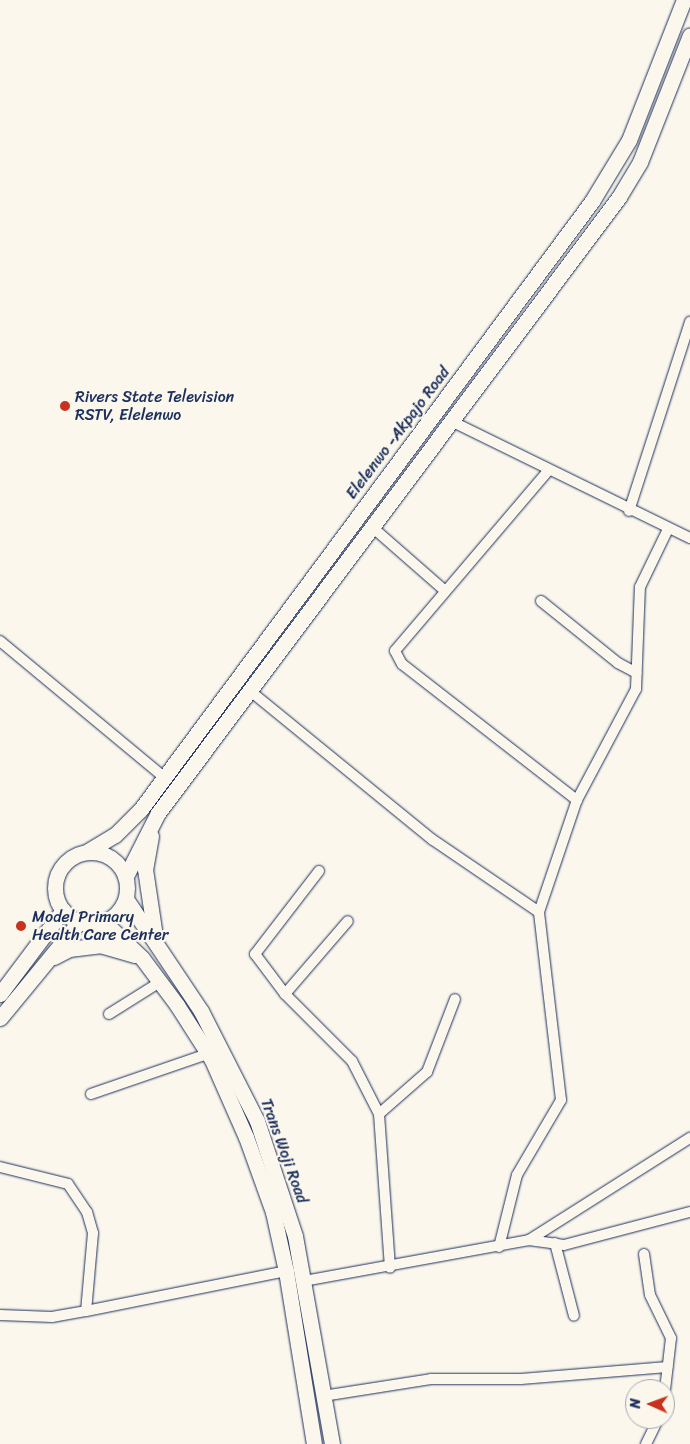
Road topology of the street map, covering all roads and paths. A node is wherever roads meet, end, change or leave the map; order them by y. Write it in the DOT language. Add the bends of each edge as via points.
graph roads {
  1 [pos="684,0"];
  2 [pos="690,35"];
  3 [pos="690,322"];
  4 [pos="450,420"];
  5 [pos="548,471"];
  6 [pos="629,511"];
  7 [pos="371,526"];
  8 [pos="668,530"];
  9 [pos="690,538"];
  10 [pos="442,589"];
  11 [pos="541,601"];
  12 [pos="0,641"];
  13 [pos="637,673"];
  14 [pos="249,690"];
  15 [pos="164,778"];
  16 [pos="577,800"];
  17 [pos="158,813"];
  18 [pos="88,851"];
  19 [pos="319,871"];
  20 [pos="126,876"];
  21 [pos="126,899"];
  22 [pos="63,910"];
  23 [pos="540,912"];
  24 [pos="348,921"];
  25 [pos="79,922"];
  26 [pos="104,922"];
  27 [pos="156,945"];
  28 [pos="142,958"];
  29 [pos="49,960"];
  30 [pos="160,982"];
  31 [pos="0,994"];
  32 [pos="285,994"];
  33 [pos="455,999"];
  34 [pos="109,1014"];
  35 [pos="0,1018"];
  36 [pos="208,1054"];
  37 [pos="91,1094"];
  38 [pos="379,1114"];
  39 [pos="690,1138"];
  40 [pos="0,1167"];
  41 [pos="690,1212"];
  42 [pos="529,1240"];
  43 [pos="556,1243"];
  44 [pos="498,1247"];
  45 [pos="644,1254"];
  46 [pos="390,1268"];
  47 [pos="286,1271"];
  48 [pos="304,1281"];
  49 [pos="86,1312"];
  50 [pos="0,1314"];
  51 [pos="574,1316"];
  52 [pos="668,1367"];
  53 [pos="666,1379"];
  54 [pos="323,1396"];
  55 [pos="653,1429"];
  56 [pos="314,1444"];
  57 [pos="332,1444"];
  58 [pos="646,1444"];
  1 -- 15 [label="main road, Elelenwo -Akpajo Road" via="628,140 592,201"];
  2 -- 4 [label="main road" via="644,153 619,197"];
  3 -- 6 [label="street"];
  4 -- 5 [label="street"];
  4 -- 7 [label="main road"];
  5 -- 6 [label="street"];
  5 -- 10 [label="street"];
  6 -- 8 [label="street"];
  7 -- 10 [label="street"];
  7 -- 14 [label="main road"];
  8 -- 9 [label="street"];
  8 -- 13 [label="street" via="640,587"];
  10 -- 16 [label="street" via="398,645 398,659"];
  11 -- 13 [label="street" via="618,663"];
  12 -- 15 [label="street"];
  13 -- 16 [label="street" via="636,689 617,730"];
  14 -- 17 [label="main road"];
  14 -- 23 [label="street" via="433,840"];
  15 -- 18 [label="main road, Elelenwo -Akpajo Road" via="115,835"];
  16 -- 23 [label="street"];
  17 -- 20 [label="main road"];
  17 -- 27 [label="main road" via="145,870"];
  18 -- 20 [label="main road" via="112,857"];
  18 -- 22 [label="main road" via="71,858 59,872 56,896"];
  19 -- 32 [label="street" via="255,949"];
  20 -- 21 [label="main road"];
  21 -- 26 [label="main road"];
  21 -- 27 [label="main road, Trans Woji Road"];
  22 -- 25 [label="main road"];
  22 -- 31 [label="main road"];
  23 -- 44 [label="street" via="562,1100 528,1149 517,1175"];
  24 -- 32 [label="street"];
  25 -- 26 [label="main road"];
  25 -- 29 [label="main road"];
  26 -- 28 [label="main road, Trans Woji Road"];
  27 -- 48 [label="main road, Trans Woji Road" via="201,1011 257,1121 280,1183"];
  28 -- 29 [label="main road" via="100,945 68,949"];
  28 -- 30 [label="main road, Trans Woji Road"];
  29 -- 35 [label="main road"];
  30 -- 34 [label="street"];
  30 -- 36 [label="main road, Trans Woji Road"];
  32 -- 38 [label="street" via="352,1061"];
  33 -- 38 [label="street" via="427,1072"];
  36 -- 37 [label="street"];
  36 -- 47 [label="main road, Trans Woji Road" via="250,1146 273,1212"];
  38 -- 46 [label="street"];
  39 -- 42 [label="street"];
  40 -- 49 [label="street" via="68,1184 87,1212 93,1233"];
  41 -- 43 [label="street" via="608,1236"];
  42 -- 43 [label="street"];
  42 -- 44 [label="street"];
  43 -- 51 [label="street"];
  44 -- 46 [label="street"];
  45 -- 52 [label="street" via="650,1295 671,1338"];
  46 -- 48 [label="street"];
  47 -- 49 [label="street"];
  47 -- 56 [label="main road, Trans Woji Road"];
  48 -- 54 [label="main road, Trans Woji Road"];
  49 -- 50 [label="street" via="52,1317"];
  52 -- 53 [label="street"];
  52 -- 54 [label="street" via="521,1379 431,1379"];
  54 -- 57 [label="main road, Trans Woji Road"];
  55 -- 58 [label="street"];
}
